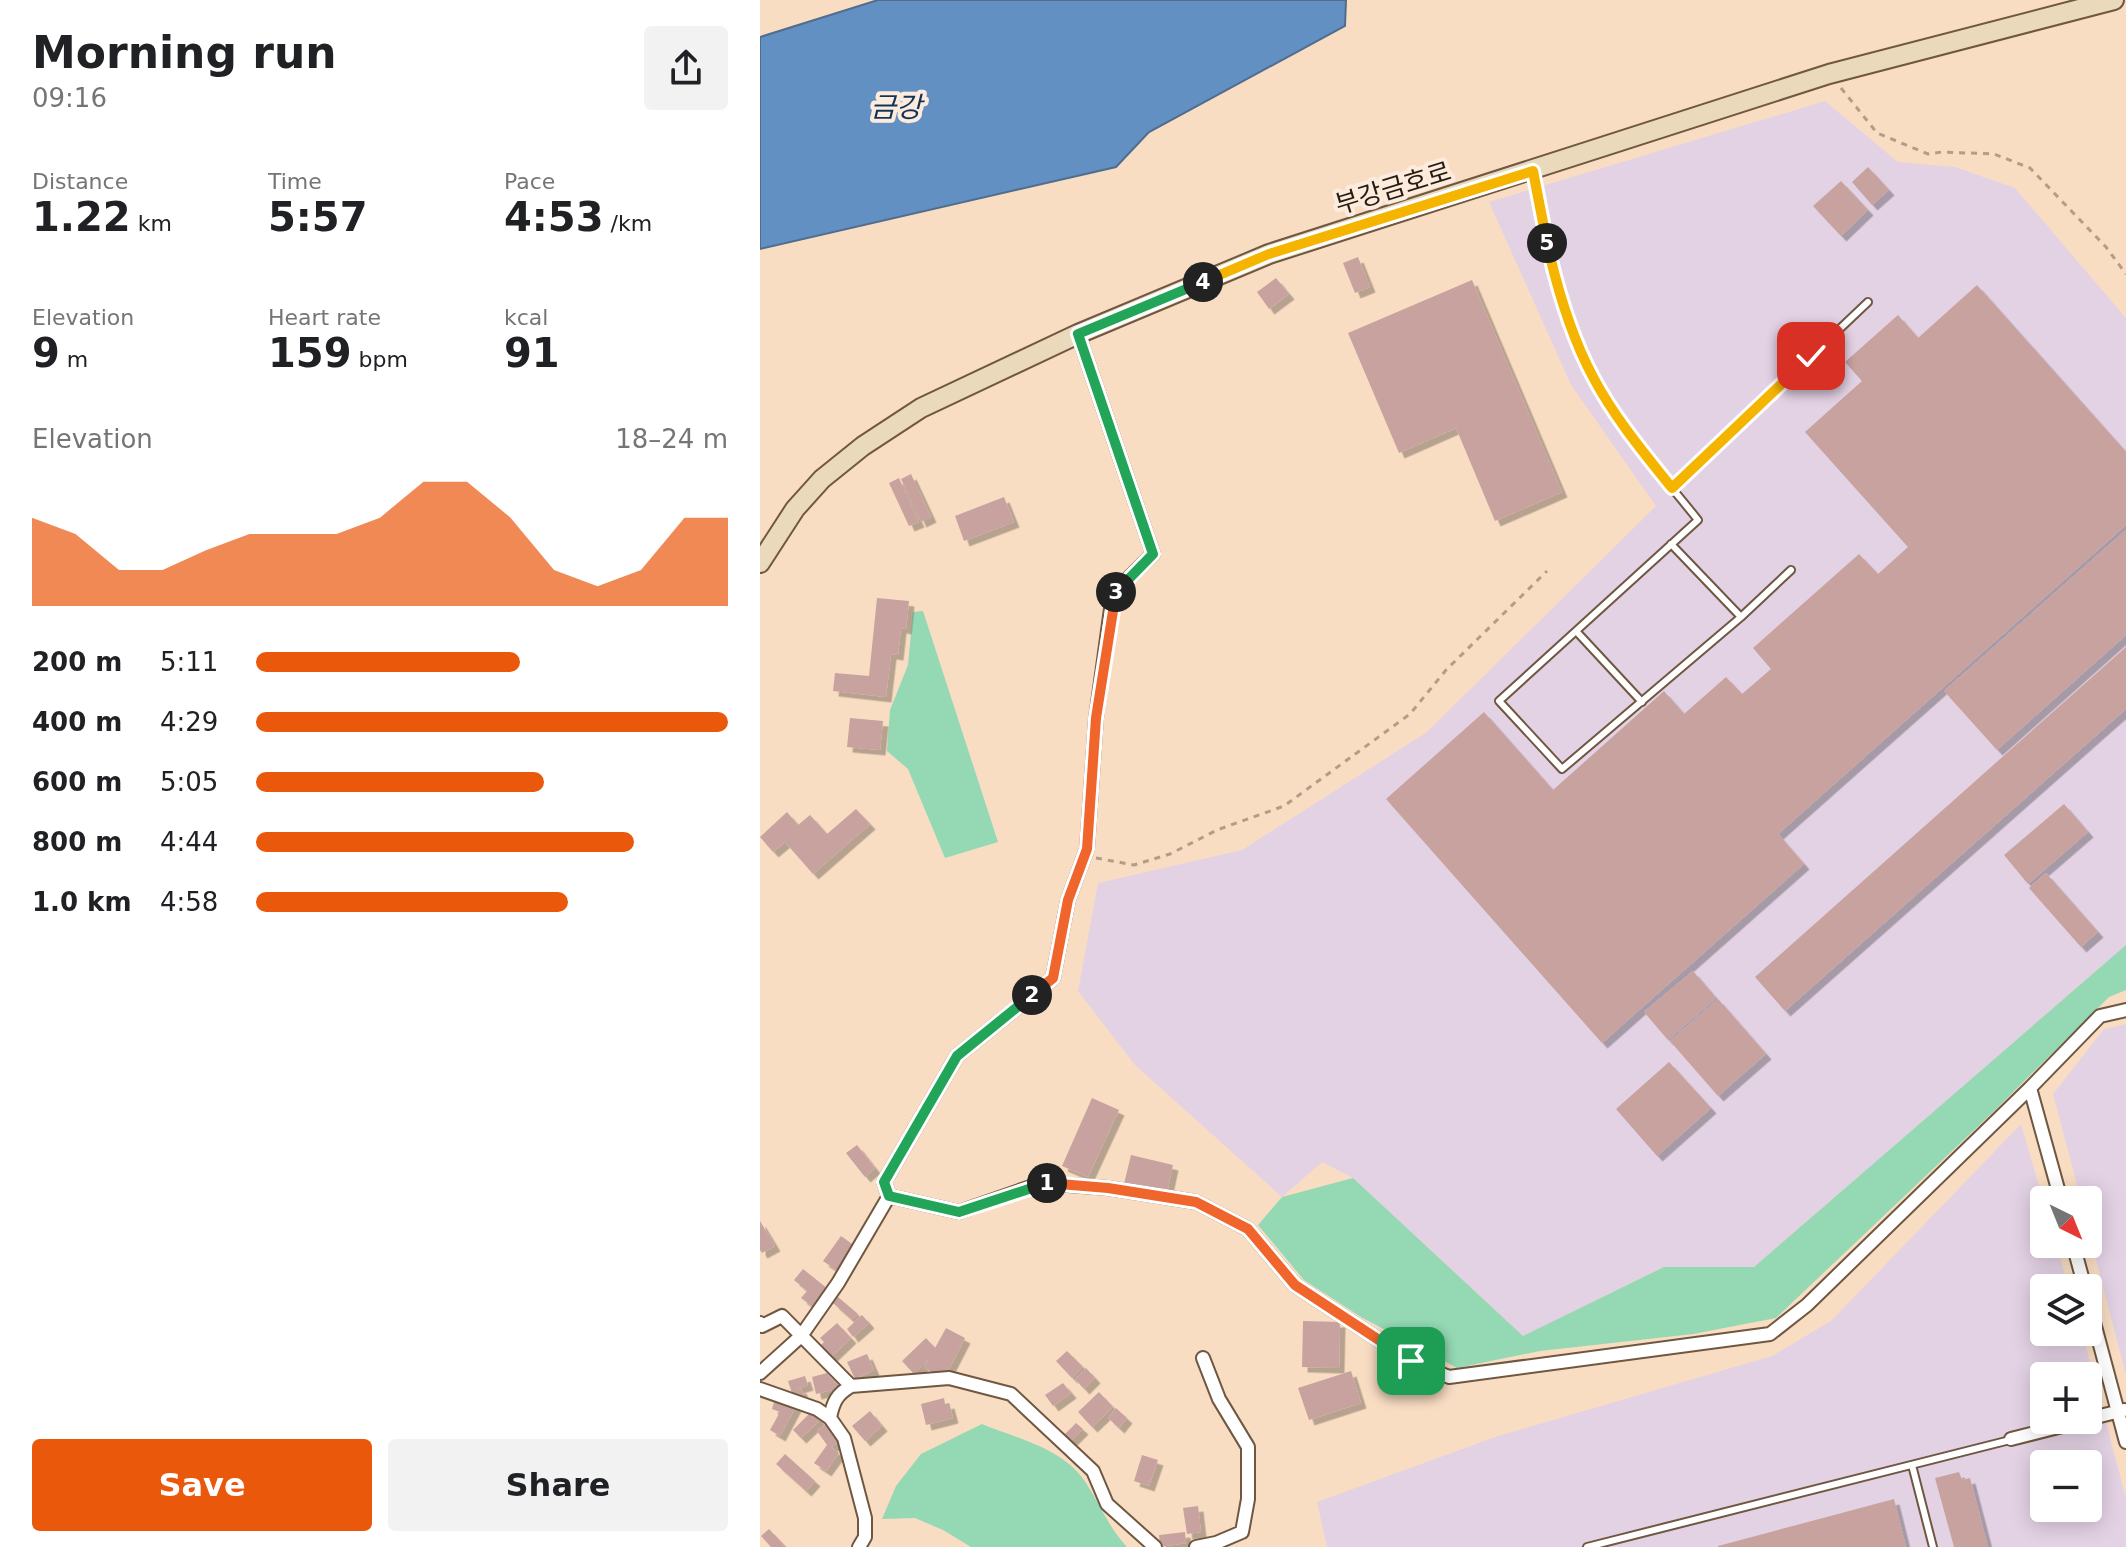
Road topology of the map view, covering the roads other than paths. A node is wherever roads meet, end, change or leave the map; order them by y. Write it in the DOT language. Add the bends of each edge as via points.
graph roads {
  1 [pos="2114,0"];
  2 [pos="1533,171"];
  3 [pos="1868,302"];
  4 [pos="1078,334"];
  5 [pos="1672,488"];
  6 [pos="1671,544"];
  7 [pos="760,563"];
  8 [pos="1791,570"];
  9 [pos="1741,617"];
  10 [pos="1576,631"];
  11 [pos="1642,702"];
  12 [pos="2126,1010"];
  13 [pos="2030,1088"];
  14 [pos="2057,1186"];
  15 [pos="889,1196"];
  16 [pos="760,1323"];
  17 [pos="801,1336"];
  18 [pos="2102,1345"];
  19 [pos="1203,1358"];
  20 [pos="760,1373"];
  21 [pos="851,1386"];
  22 [pos="760,1389"];
  23 [pos="2122,1410"];
  24 [pos="2102,1416"];
  25 [pos="830,1418"];
  26 [pos="2031,1434"];
  27 [pos="2011,1439"];
  28 [pos="2126,1442"];
  29 [pos="1912,1465"];
  30 [pos="859,1547"];
  31 [pos="1155,1547"];
  32 [pos="1196,1547"];
  33 [pos="1587,1547"];
  34 [pos="1933,1547"];
  1 -- 2 [label="street, 부강금호로" via="1829,74"];
  2 -- 4 [label="street, 부강금호로" via="1269,254"];
  2 -- 5 [label="lane" via="1566,312 1593,377"];
  3 -- 5 [label="lane"];
  4 -- 7 [label="street, 부강금호로" via="921,408 863,446 795,509"];
  4 -- 15 [label="street" via="1153,554 1113,594 1096,718 1087,849 1068,900 1053,978 957,1056 884,1182"];
  5 -- 6 [label="lane" via="1698,520"];
  6 -- 9 [label="lane"];
  6 -- 10 [label="lane"];
  8 -- 9 [label="lane"];
  9 -- 11 [label="lane"];
  10 -- 11 [label="lane"];
  10 -- 11 [label="lane" via="1499,701 1562,769"];
  12 -- 13 [label="street" via="2100,1016"];
  13 -- 14 [label="street"];
  13 -- 15 [label="street" via="1807,1305 1770,1334 1449,1377 1411,1361 1295,1285 1248,1229 1196,1202 1042,1183 959,1212"];
  15 -- 17 [label="street"];
  16 -- 17 [label="street" via="782,1316"];
  17 -- 20 [label="street"];
  17 -- 21 [label="street"];
  18 -- 23 [label="street"];
  19 -- 32 [label="street" via="1219,1399 1248,1447 1248,1499 1242,1532"];
  21 -- 25 [label="street" via="834,1401"];
  21 -- 31 [label="street" via="949,1378 1011,1394 1093,1471 1107,1504"];
  22 -- 25 [label="street"];
  23 -- 24 [label="street"];
  23 -- 28 [label="street"];
  25 -- 30 [label="street" via="844,1438 865,1518"];
  26 -- 27 [label="street"];
  27 -- 29 [label="lane"];
  29 -- 33 [label="lane"];
  29 -- 34 [label="lane"];
}
